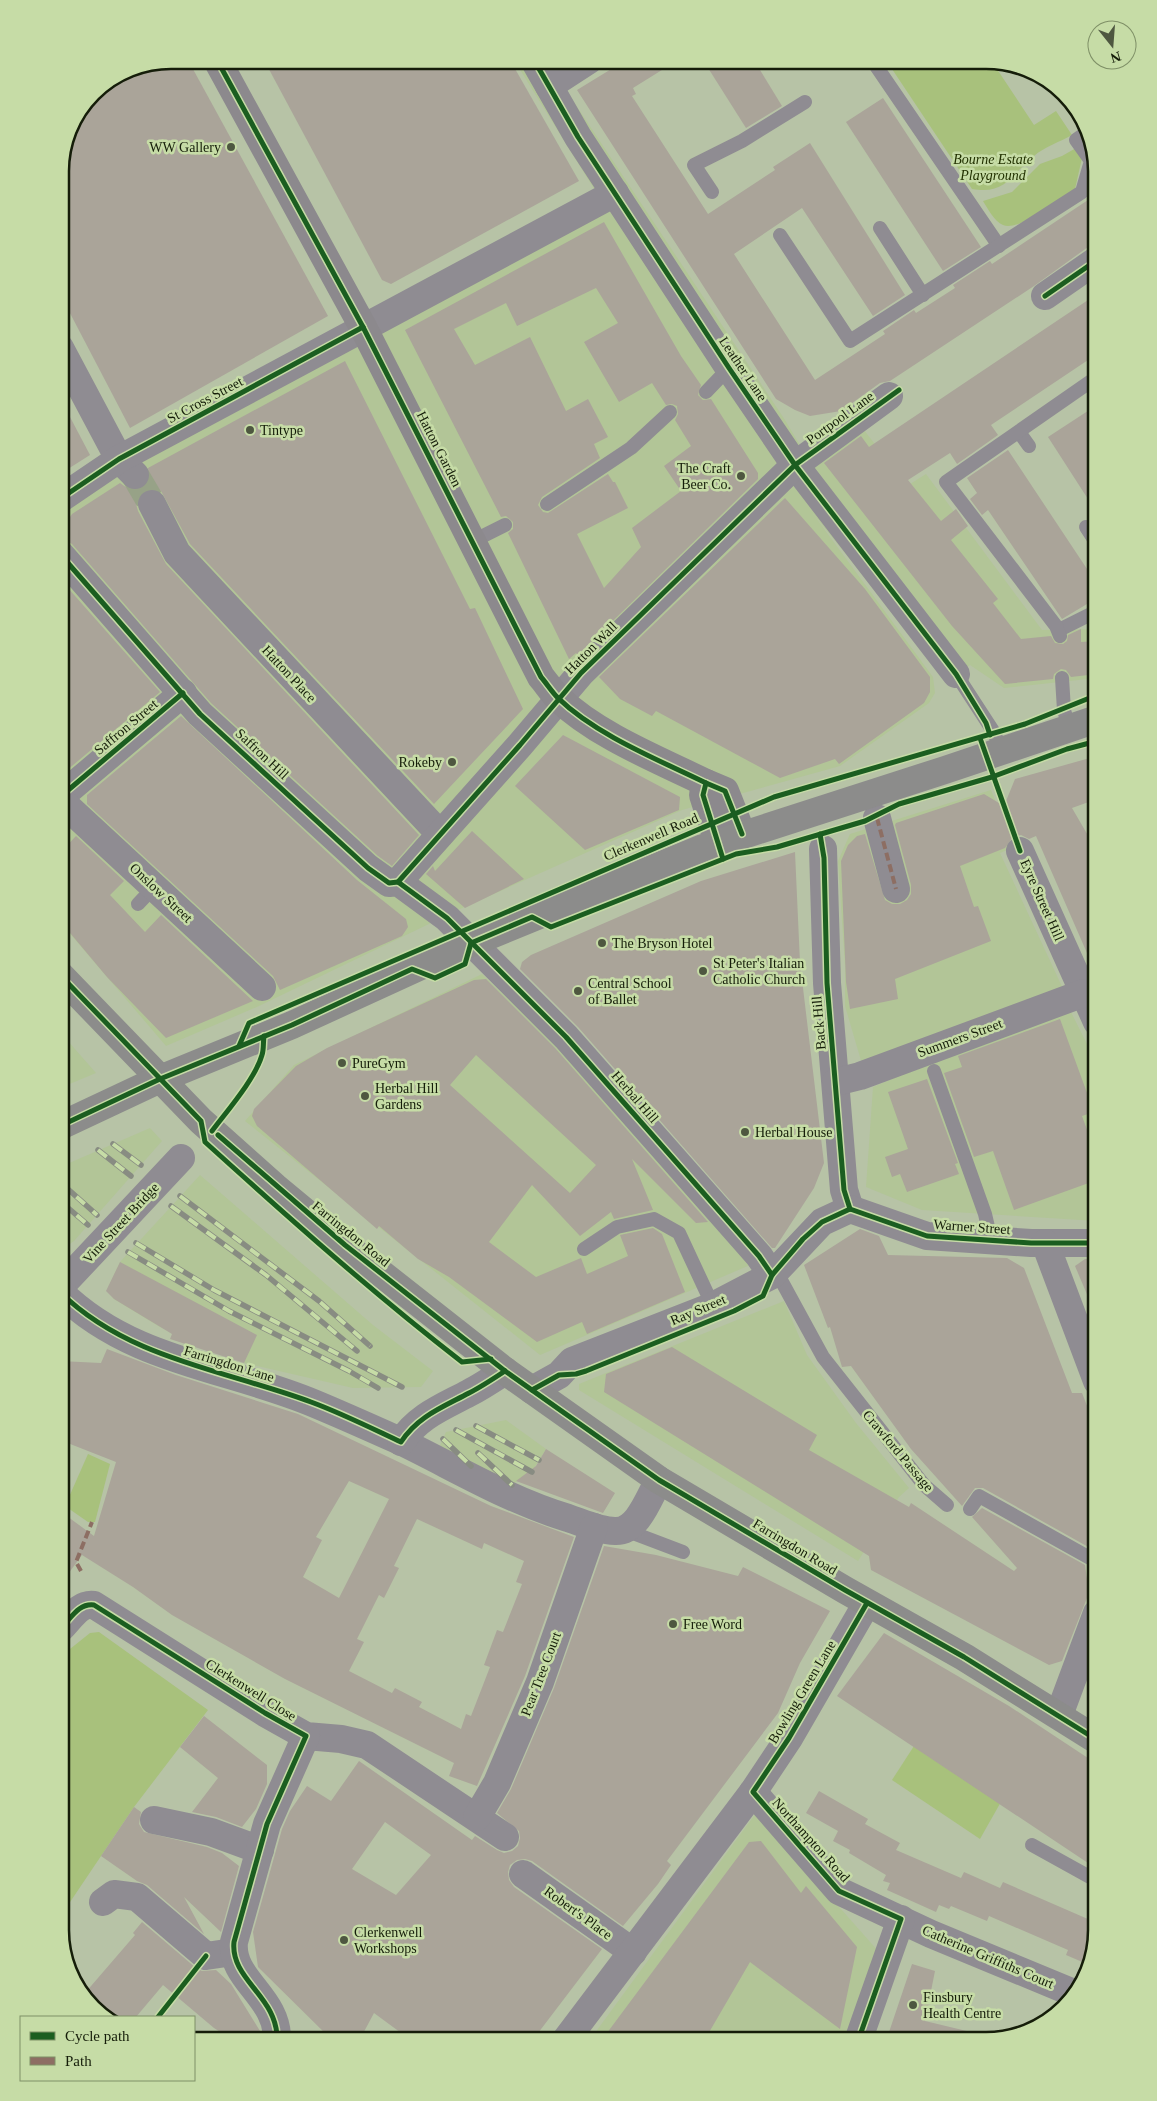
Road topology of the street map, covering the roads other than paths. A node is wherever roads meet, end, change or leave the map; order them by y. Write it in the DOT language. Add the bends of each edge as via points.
graph roads {
  1 [pos="222,69"];
  2 [pos="539,69"];
  3 [pos="575,69"];
  4 [pos="878,69"];
  5 [pos="549,86"];
  6 [pos="805,102"];
  7 [pos="1082,136"];
  8 [pos="1087,155"];
  9 [pos="1088,171"];
  10 [pos="712,192"];
  11 [pos="615,194"];
  12 [pos="880,228"];
  13 [pos="780,235"];
  14 [pos="1006,246"];
  15 [pos="1088,265"];
  16 [pos="1041,290"];
  17 [pos="923,295"];
  18 [pos="363,327"];
  19 [pos="69,364"];
  20 [pos="729,368"];
  21 [pos="1088,383"];
  22 [pos="890,391"];
  23 [pos="706,392"];
  24 [pos="670,412"];
  25 [pos="1019,432"];
  26 [pos="1029,446"];
  27 [pos="795,465"];
  28 [pos="127,467"];
  29 [pos="69,495"];
  30 [pos="152,504"];
  31 [pos="547,504"];
  32 [pos="504,525"];
  33 [pos="1086,527"];
  34 [pos="1088,530"];
  35 [pos="473,541"];
  36 [pos="69,564"];
  37 [pos="1088,616"];
  38 [pos="956,674"];
  39 [pos="1062,678"];
  40 [pos="183,693"];
  41 [pos="558,698"];
  42 [pos="1088,723"];
  43 [pos="1069,728"];
  44 [pos="1000,752"];
  45 [pos="69,791"];
  46 [pos="69,809"];
  47 [pos="877,818"];
  48 [pos="440,834"];
  49 [pos="730,838"];
  50 [pos="823,849"];
  51 [pos="1020,851"];
  52 [pos="398,882"];
  53 [pos="896,889"];
  54 [pos="471,943"];
  55 [pos="69,983"];
  56 [pos="262,986"];
  57 [pos="1084,993"];
  58 [pos="1088,1002"];
  59 [pos="934,1071"];
  60 [pos="160,1079"];
  61 [pos="836,1082"];
  62 [pos="69,1122"];
  63 [pos="181,1158"];
  64 [pos="850,1209"];
  65 [pos="991,1240"];
  66 [pos="1045,1243"];
  67 [pos="1088,1243"];
  68 [pos="584,1248"];
  69 [pos="774,1273"];
  70 [pos="69,1278"];
  71 [pos="69,1299"];
  72 [pos="712,1306"];
  73 [pos="1088,1352"];
  74 [pos="505,1371"];
  75 [pos="532,1390"];
  76 [pos="405,1435"];
  77 [pos="659,1480"];
  78 [pos="947,1505"];
  79 [pos="970,1510"];
  80 [pos="594,1527"];
  81 [pos="625,1530"];
  82 [pos="683,1552"];
  83 [pos="1088,1557"];
  84 [pos="868,1603"];
  85 [pos="69,1619"];
  86 [pos="1088,1637"];
  87 [pos="1059,1715"];
  88 [pos="1088,1734"];
  89 [pos="306,1736"];
  90 [pos="753,1792"];
  91 [pos="477,1817"];
  92 [pos="154,1820"];
  93 [pos="505,1837"];
  94 [pos="1032,1845"];
  95 [pos="260,1850"];
  96 [pos="523,1874"];
  97 [pos="1088,1876"];
  98 [pos="102,1902"];
  99 [pos="901,1919"];
  100 [pos="233,1952"];
  101 [pos="633,1952"];
  102 [pos="1068,1991"];
  103 [pos="276,2032"];
  104 [pos="572,2032"];
  105 [pos="861,2032"];
  1 -- 18 [label="main road, Hatton Garden"];
  2 -- 5 [label="street, Leather Lane"];
  3 -- 5 [label="street"];
  4 -- 14 [label="lane"];
  5 -- 11 [label="street, Leather Lane"];
  6 -- 10 [label="lane" via="742,141 694,165"];
  7 -- 8 [label="lane" via="1076,140"];
  9 -- 14 [label="lane" via="1082,192"];
  11 -- 18 [label="street, St Cross Street"];
  11 -- 20 [label="street, Leather Lane"];
  12 -- 17 [label="lane"];
  13 -- 17 [label="lane" via="854,346"];
  14 -- 17 [label="lane"];
  15 -- 16 [label="street"];
  18 -- 28 [label="street, St Cross Street"];
  18 -- 35 [label="main road, Hatton Garden"];
  19 -- 28 [label="street"];
  20 -- 23 [label="lane"];
  20 -- 27 [label="street, Leather Lane"];
  21 -- 25 [label="lane"];
  22 -- 27 [label="street, Portpool Lane"];
  24 -- 31 [label="lane" via="631,448"];
  25 -- 26 [label="lane"];
  25 -- 37 [label="lane" via="946,482 1060,633"];
  27 -- 38 [label="street, Leather Lane"];
  27 -- 41 [label="street, Hatton Wall"];
  28 -- 29 [label="street, St Cross Street"];
  30 -- 48 [label="street, Hatton Place" via="177,553"];
  32 -- 35 [label="lane"];
  33 -- 34 [label="lane"];
  35 -- 41 [label="main road, Hatton Garden" via="541,677"];
  36 -- 40 [label="street, Saffron Hill"];
  38 -- 44 [label="lane, Leather Lane" via="992,728"];
  39 -- 43 [label="lane"];
  40 -- 45 [label="street, Saffron Street"];
  40 -- 52 [label="street, Saffron Hill" via="200,714 368,868 390,882"];
  41 -- 48 [label="street, Hatton Wall"];
  41 -- 49 [label="main road, Hatton Garden" via="622,742 725,791"];
  42 -- 43 [label="main road"];
  43 -- 44 [label="main road"];
  44 -- 49 [label="main road"];
  46 -- 56 [label="street, Onslow Street" via="146,896"];
  47 -- 53 [label="street"];
  48 -- 52 [label="street, Hatton Wall"];
  49 -- 54 [label="main road"];
  50 -- 61 [label="street, Back Hill" via="827,983"];
  51 -- 57 [label="street, Eyre Street Hill"];
  52 -- 54 [label="street, Saffron Hill" via="447,918"];
  54 -- 60 [label="main road" via="292,1025"];
  54 -- 69 [label="street, Herbal Hill" via="605,1079"];
  55 -- 60 [label="main road, Farringdon Road"];
  57 -- 58 [label="street, Eyre Street Hill"];
  57 -- 61 [label="street, Summers Street"];
  59 -- 65 [label="lane" via="985,1214"];
  60 -- 62 [label="main road"];
  60 -- 74 [label="main road, Farringdon Road" via="275,1187"];
  61 -- 64 [label="street, Back Hill" via="844,1190"];
  63 -- 70 [label="street, Vine Street Bridge"];
  64 -- 65 [label="street, Warner Street" via="927,1236"];
  64 -- 69 [label="street, Ray Street" via="822,1222"];
  65 -- 66 [label="street, Warner Street"];
  66 -- 67 [label="street, Warner Street"];
  66 -- 73 [label="street"];
  68 -- 72 [label="lane" via="617,1227 654,1219 679,1233"];
  69 -- 72 [label="street, Ray Street"];
  69 -- 78 [label="lane, Crawford Passage" via="823,1357 924,1486"];
  71 -- 76 [label="street, Farringdon Lane" via="96,1321 134,1342 187,1364"];
  72 -- 75 [label="street, Ray Street" via="572,1361 559,1375"];
  74 -- 75 [label="main road, Farringdon Road"];
  74 -- 76 [label="street" via="433,1410"];
  75 -- 77 [label="main road, Farringdon Road"];
  76 -- 80 [label="street, Farringdon Lane" via="491,1489"];
  77 -- 81 [label="street" via="638,1520"];
  77 -- 84 [label="main road, Farringdon Road"];
  79 -- 83 [label="lane" via="979,1496"];
  80 -- 81 [label="street, Farringdon Lane"];
  80 -- 91 [label="street, Pear Tree Court" via="540,1682 497,1783"];
  81 -- 82 [label="lane, Farringdon Lane"];
  84 -- 87 [label="main road, Farringdon Road"];
  84 -- 90 [label="street, Bowling Green Lane" via="789,1738"];
  85 -- 89 [label="street, Clerkenwell Close" via="87,1604 94,1605"];
  86 -- 87 [label="street"];
  87 -- 88 [label="main road, Farringdon Road"];
  89 -- 91 [label="street, Clerkenwell Close" via="367,1745"];
  89 -- 95 [label="street, Clerkenwell Close" via="267,1824"];
  90 -- 99 [label="street, Northampton Road" via="839,1892"];
  90 -- 101 [label="street, Bowling Green Lane"];
  91 -- 93 [label="street, Clerkenwell Close"];
  92 -- 95 [label="street" via="211,1832"];
  94 -- 97 [label="lane"];
  95 -- 100 [label="street, Clerkenwell Close"];
  96 -- 101 [label="street, Robert's Place"];
  98 -- 100 [label="street" via="114,1894 137,1897 206,1956"];
  99 -- 102 [label="street, Catherine Griffiths Court"];
  99 -- 105 [label="street"];
  100 -- 103 [label="street" via="236,1964 275,2017"];
  101 -- 104 [label="street, Bowling Green Lane"];
}
